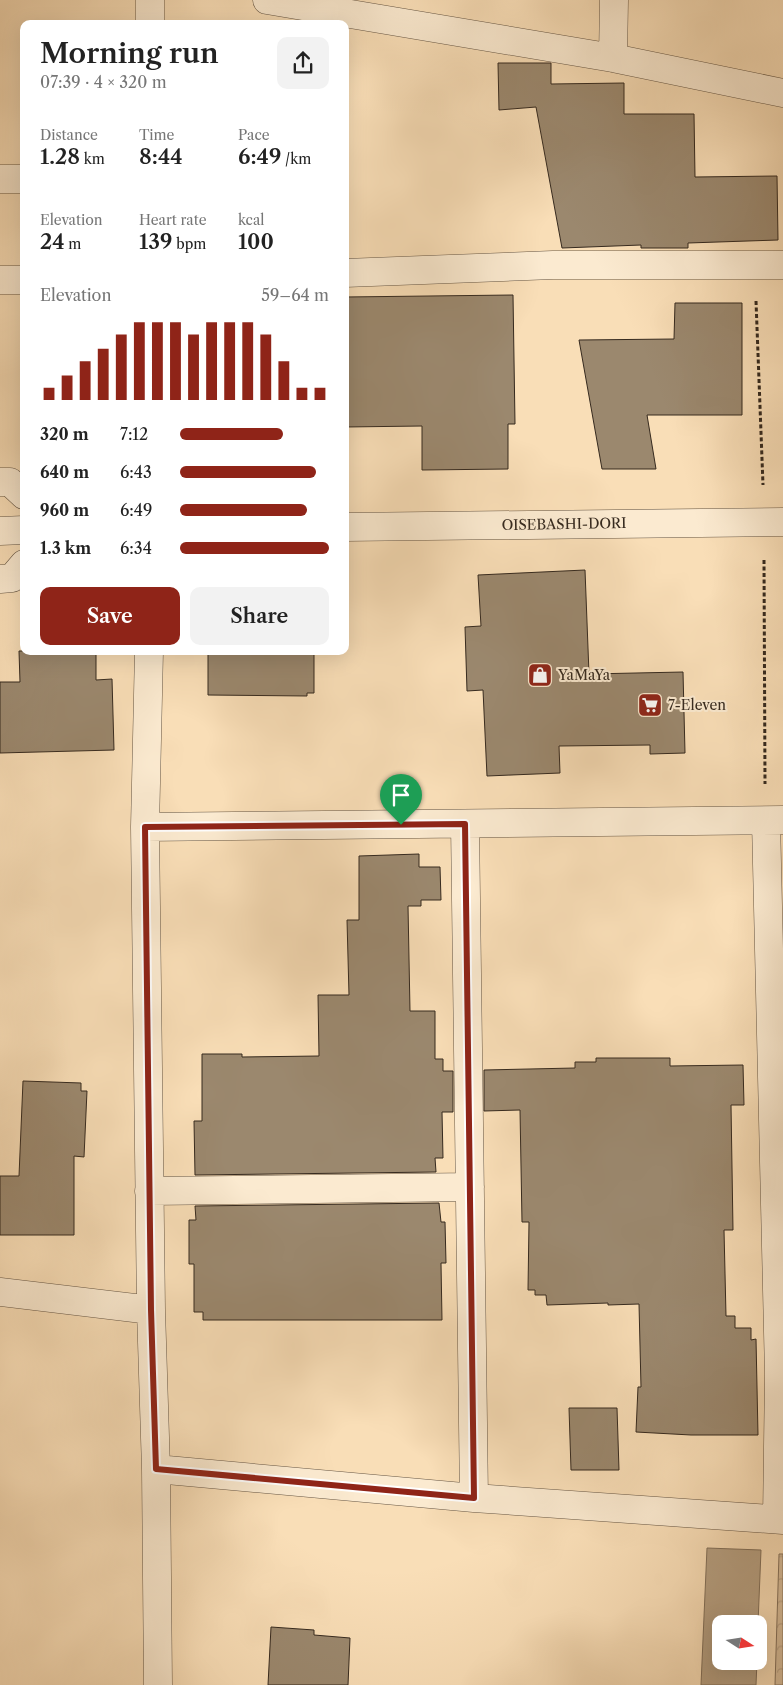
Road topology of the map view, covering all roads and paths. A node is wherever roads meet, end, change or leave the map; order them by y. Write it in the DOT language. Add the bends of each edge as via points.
graph roads {
  1 [pos="150,0"];
  2 [pos="267,0"];
  3 [pos="614,0"];
  4 [pos="150,20"];
  5 [pos="613,58"];
  6 [pos="783,93"];
  7 [pos="0,179"];
  8 [pos="20,179"];
  9 [pos="783,265"];
  10 [pos="754,266"];
  11 [pos="349,272"];
  12 [pos="0,280"];
  13 [pos="20,280"];
  14 [pos="0,482"];
  15 [pos="763,484"];
  16 [pos="20,491"];
  17 [pos="783,522"];
  18 [pos="349,527"];
  19 [pos="20,530"];
  20 [pos="0,531"];
  21 [pos="764,560"];
  22 [pos="20,569"];
  23 [pos="0,578"];
  24 [pos="149,655"];
  25 [pos="774,820"];
  26 [pos="465,824"];
  27 [pos="145,827"];
  28 [pos="470,1187"];
  29 [pos="149,1191"];
  30 [pos="0,1292"];
  31 [pos="151,1310"];
  32 [pos="781,1374"];
  33 [pos="156,1469"];
  34 [pos="474,1498"];
  35 [pos="780,1519"];
  36 [pos="158,1685"];
  1 -- 4 [label="street"];
  2 -- 5 [label="street"];
  3 -- 5 [label="street"];
  5 -- 6 [label="street"];
  7 -- 8 [label="street"];
  9 -- 10 [label="street"];
  10 -- 11 [label="street" via="552,265"];
  10 -- 15 [label="path"];
  12 -- 13 [label="street"];
  14 -- 16 [label="street" via="10,482"];
  17 -- 18 [label="street, OISEBASHI-DORI"];
  19 -- 20 [label="street"];
  21 -- 25 [label="path"];
  22 -- 23 [label="street" via="12,578"];
  24 -- 27 [label="street"];
  25 -- 26 [label="street"];
  25 -- 32 [label="street"];
  26 -- 27 [label="street"];
  26 -- 28 [label="street"];
  27 -- 29 [label="street"];
  28 -- 29 [label="street"];
  28 -- 34 [label="street"];
  29 -- 31 [label="street"];
  30 -- 31 [label="street"];
  31 -- 33 [label="street"];
  32 -- 35 [label="street"];
  33 -- 34 [label="street"];
  33 -- 36 [label="street"];
  34 -- 35 [label="street"];
}
